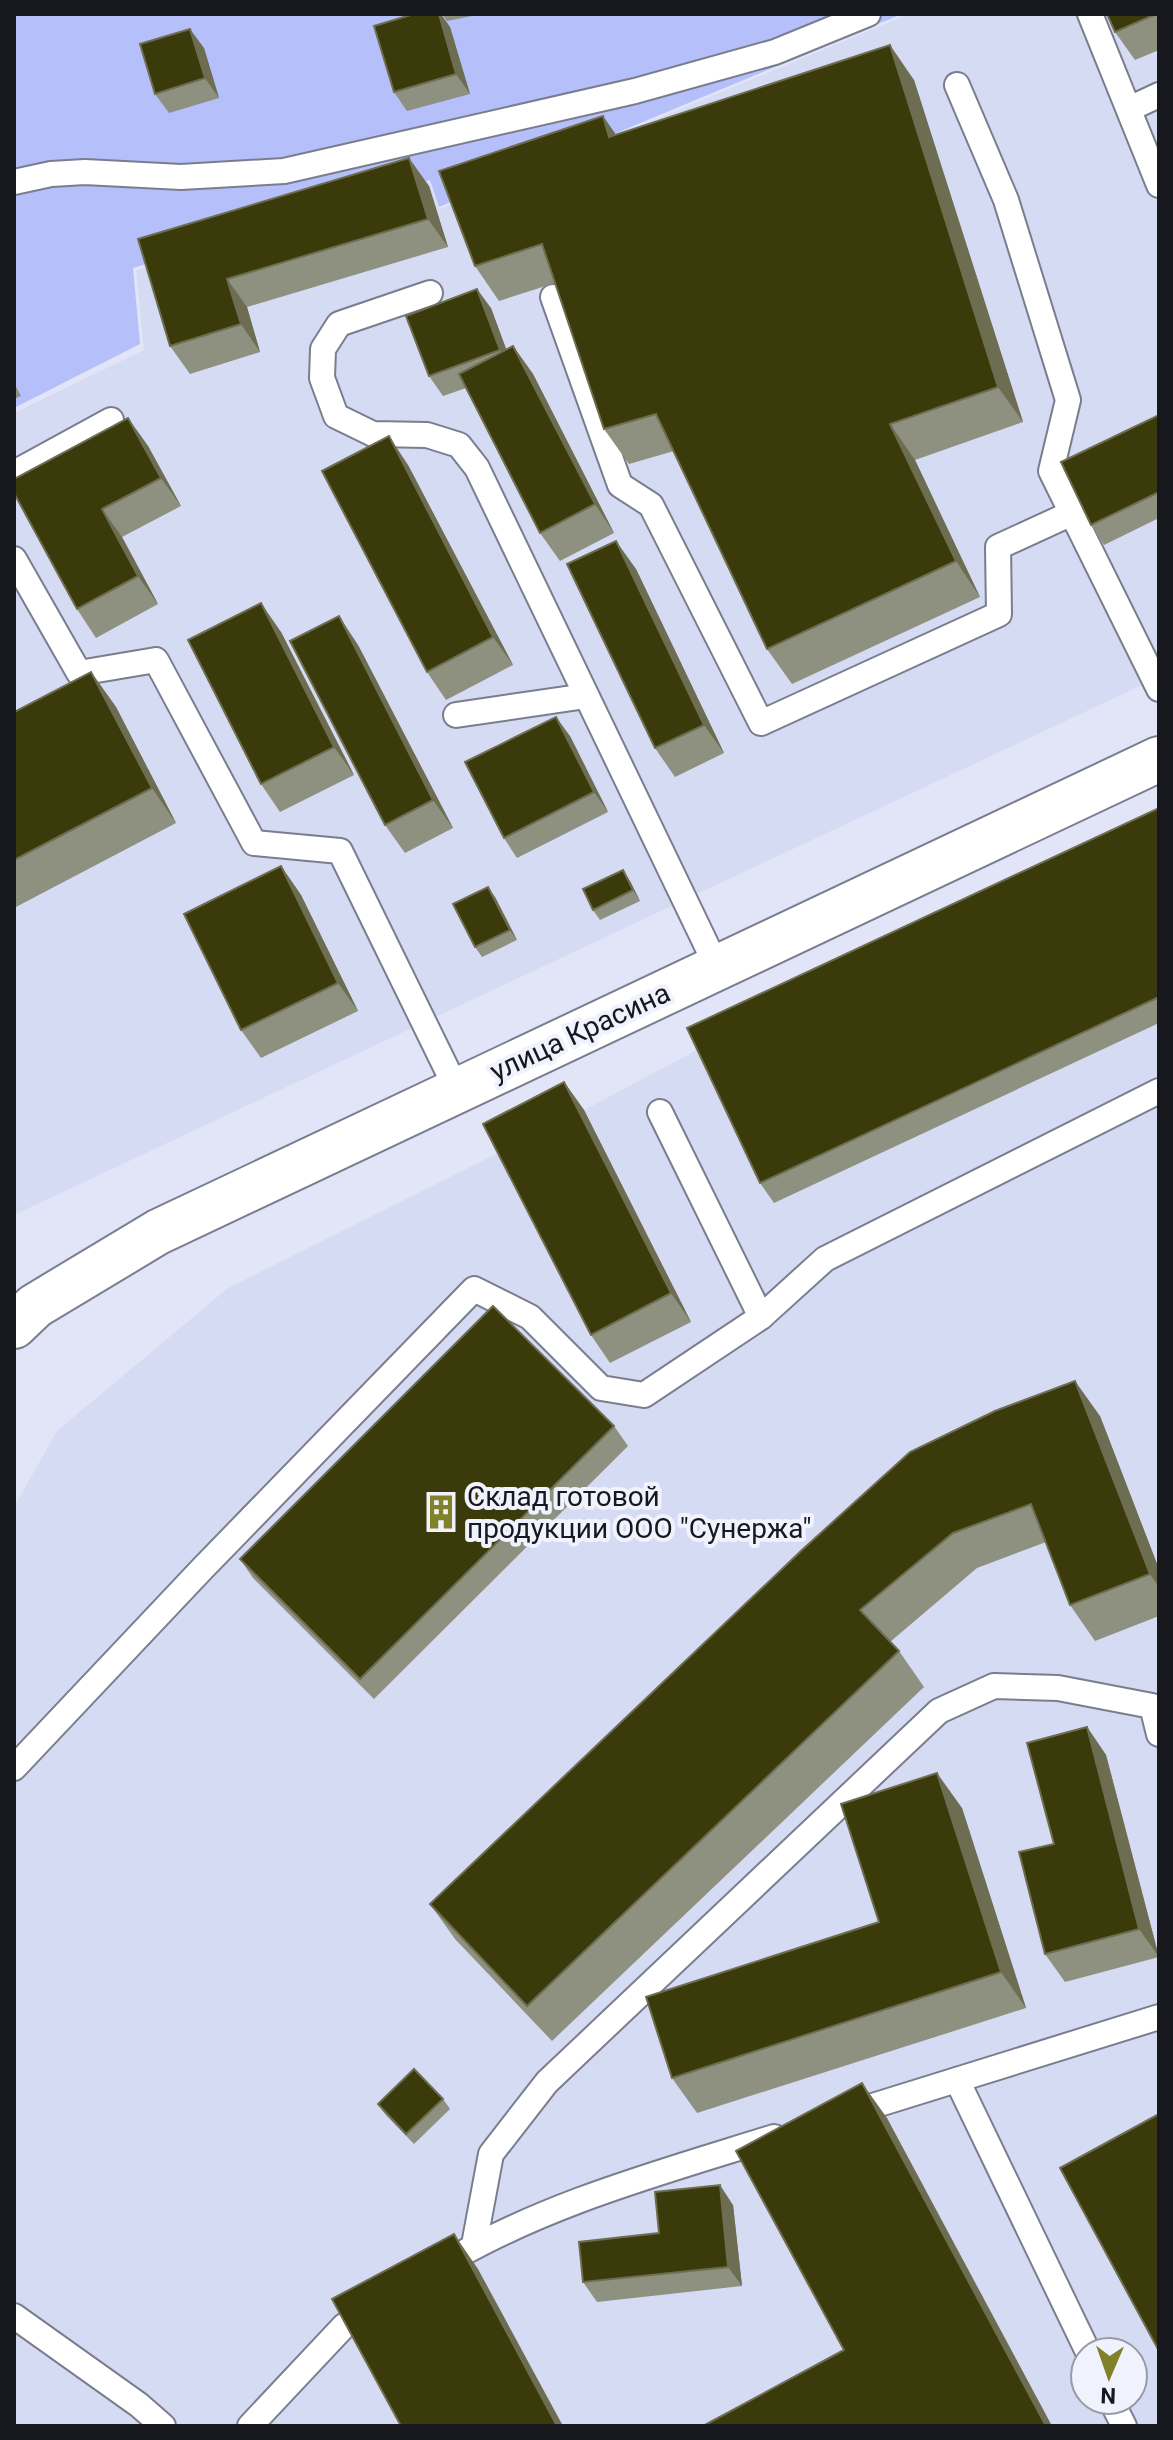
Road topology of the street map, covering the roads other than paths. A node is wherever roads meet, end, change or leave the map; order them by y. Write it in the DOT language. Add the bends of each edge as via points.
graph roads {
  1 [pos="868,14"];
  2 [pos="1090,14"];
  3 [pos="957,85"];
  4 [pos="1159,95"];
  5 [pos="1129,109"];
  6 [pos="14,182"];
  7 [pos="1159,185"];
  8 [pos="430,293"];
  9 [pos="553,297"];
  10 [pos="111,420"];
  11 [pos="14,473"];
  12 [pos="1072,513"];
  13 [pos="14,559"];
  14 [pos="1159,689"];
  15 [pos="586,696"];
  16 [pos="456,715"];
  17 [pos="1159,759"];
  18 [pos="717,967"];
  19 [pos="457,1090"];
  20 [pos="1159,1091"];
  21 [pos="660,1112"];
  22 [pos="761,1317"];
  23 [pos="14,1326"];
  24 [pos="1156,1704"];
  25 [pos="1159,1734"];
  26 [pos="14,1768"];
  27 [pos="1159,2017"];
  28 [pos="957,2080"];
  29 [pos="820,2122"];
  30 [pos="790,2132"];
  31 [pos="474,2245"];
  32 [pos="422,2278"];
  33 [pos="396,2294"];
  34 [pos="14,2316"];
  35 [pos="1080,2336"];
  36 [pos="163,2426"];
  37 [pos="250,2426"];
  1 -- 6 [label="lane" via="775,52 635,91 284,171 181,177 85,172"];
  2 -- 5 [label="lane"];
  3 -- 12 [label="lane" via="1006,200 1068,400 1051,471"];
  4 -- 5 [label="lane"];
  5 -- 7 [label="lane"];
  8 -- 15 [label="lane" via="339,324 323,349 322,378 336,416 373,434 427,435 459,445 477,468"];
  9 -- 12 [label="lane" via="620,485 651,505 761,723 999,614 998,547"];
  10 -- 11 [label="lane"];
  12 -- 14 [label="lane"];
  13 -- 19 [label="lane" via="79,673 156,660 254,843 340,851"];
  15 -- 16 [label="lane"];
  15 -- 18 [label="lane"];
  17 -- 18 [label="main road, улица Красина"];
  18 -- 19 [label="main road, улица Красина"];
  19 -- 23 [label="main road, улица Красина" via="158,1232 35,1306"];
  20 -- 22 [label="lane" via="825,1259"];
  21 -- 22 [label="lane"];
  22 -- 26 [label="lane" via="644,1395 601,1388 530,1317 474,1289"];
  24 -- 25 [label="lane"];
  24 -- 31 [label="lane" via="1058,1688 994,1686 939,1711 547,2082 491,2154"];
  27 -- 28 [label="lane"];
  28 -- 29 [label="lane"];
  28 -- 35 [label="lane"];
  30 -- 31 [label="lane" via="608,2189"];
  31 -- 32 [label="lane"];
  33 -- 37 [label="lane" via="344,2326"];
  34 -- 36 [label="lane"];
}
